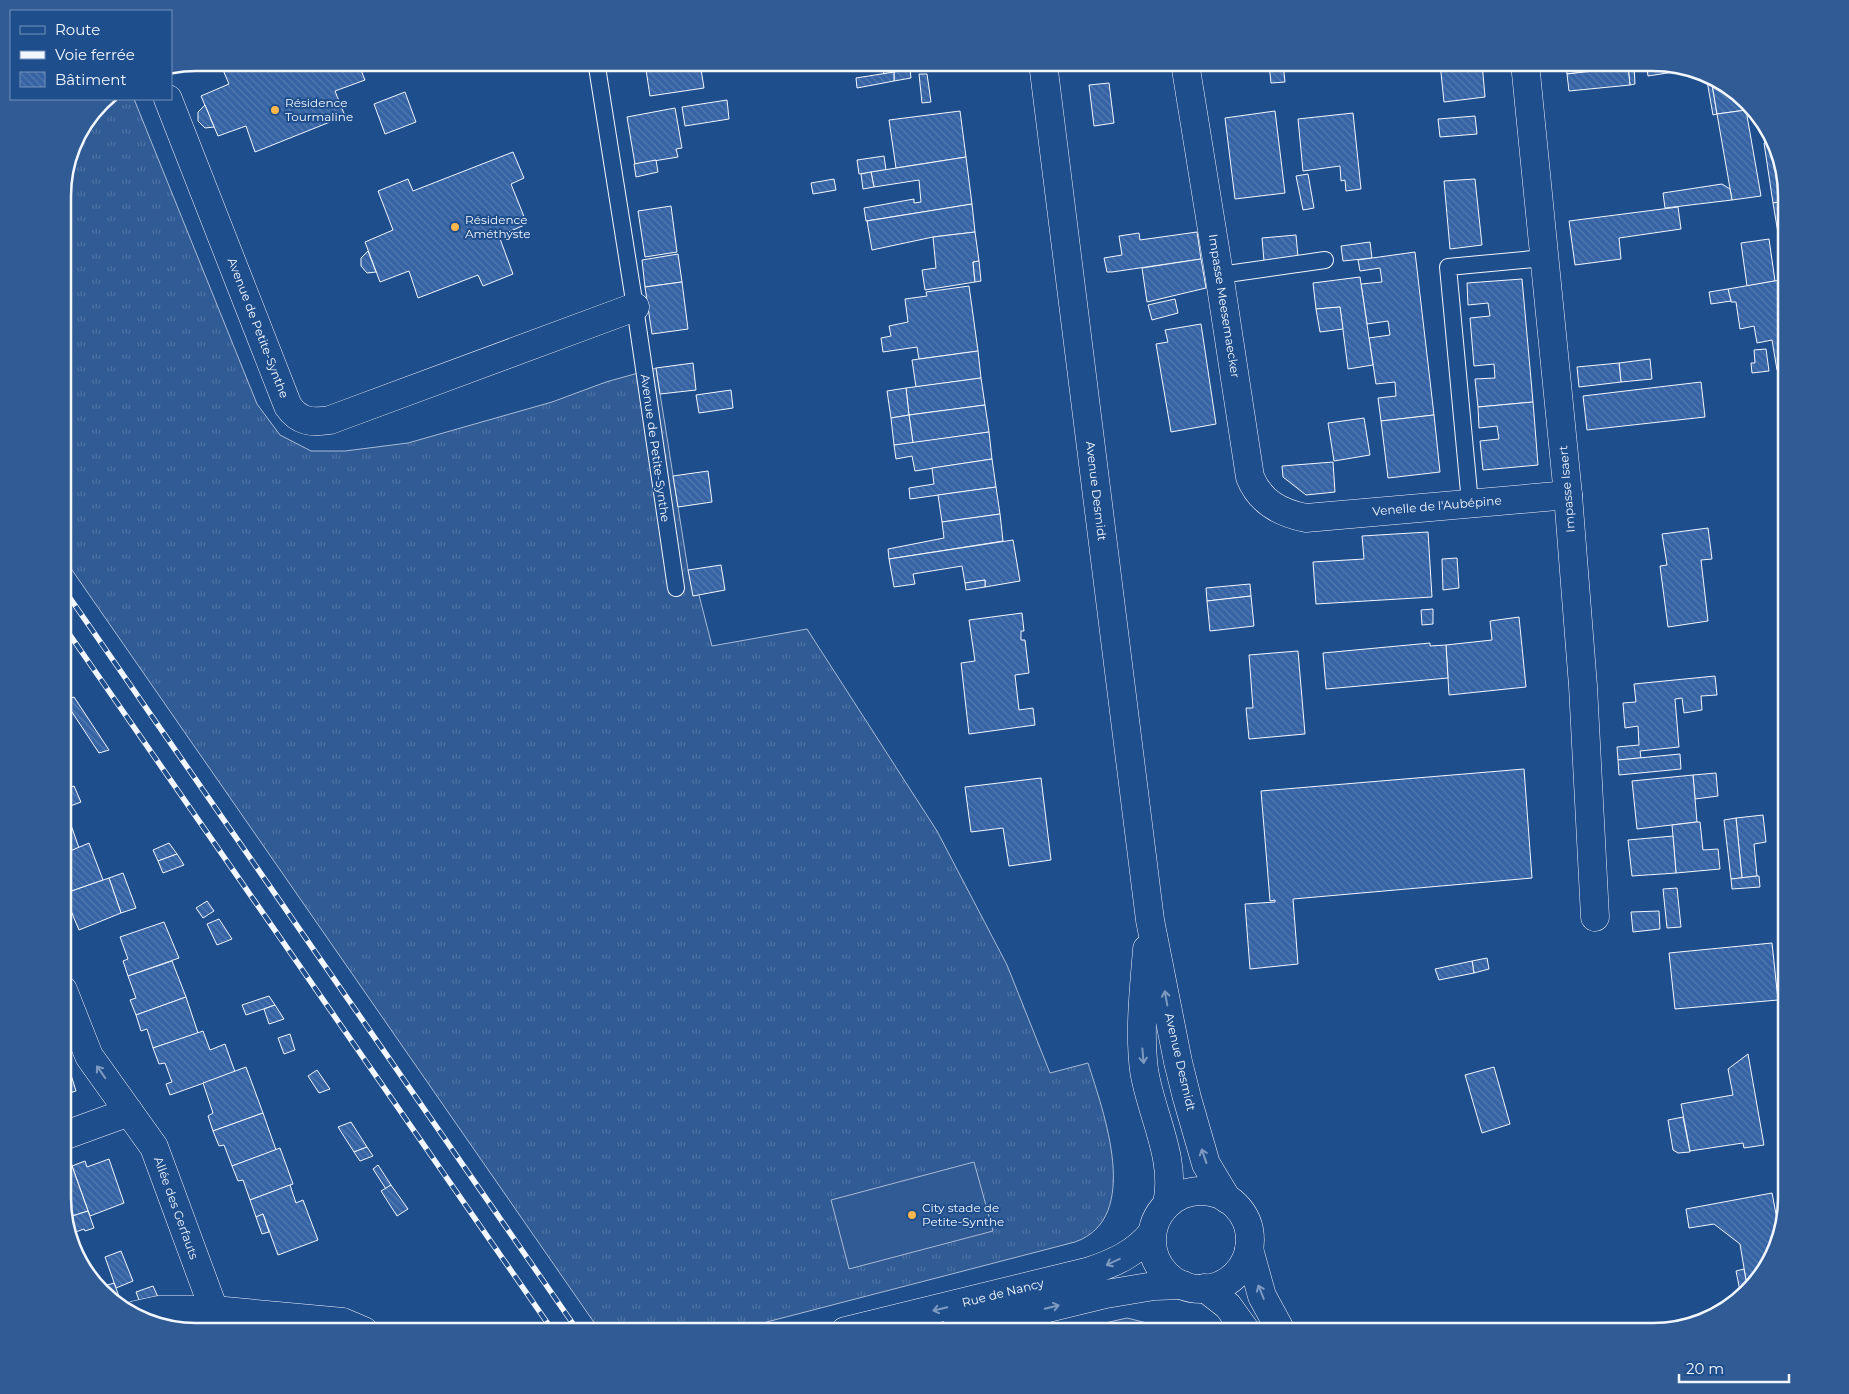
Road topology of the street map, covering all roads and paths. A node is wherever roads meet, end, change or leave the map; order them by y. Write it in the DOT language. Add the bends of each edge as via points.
graph roads {
  1 [pos="1044,71"];
  2 [pos="1187,71"];
  3 [pos="1526,71"];
  4 [pos="598,72"];
  5 [pos="168,100"];
  6 [pos="1544,258"];
  7 [pos="1325,260"];
  8 [pos="1220,275"];
  9 [pos="635,307"];
  10 [pos="1568,494"];
  11 [pos="1470,503"];
  12 [pos="1306,518"];
  13 [pos="676,588"];
  14 [pos="1595,917"];
  15 [pos="1150,920"];
  16 [pos="72,1013"];
  17 [pos="129,1112"];
  18 [pos="72,1133"];
  19 [pos="1227,1198"];
  20 [pos="1167,1204"];
  21 [pos="1152,1233"];
  22 [pos="1249,1249"];
  23 [pos="1194,1287"];
  24 [pos="214,1310"];
  25 [pos="148,1313"];
  26 [pos="345,1323"];
  27 [pos="881,1323"];
  28 [pos="990,1323"];
  29 [pos="1240,1323"];
  30 [pos="1276,1323"];
  1 -- 15 [label="street, Avenue Desmidt"];
  2 -- 8 [label="street, Impasse Meesemaecker"];
  3 -- 6 [label="street, Impasse Isaert"];
  4 -- 9 [label="lane, Avenue de Petite-Synthe"];
  5 -- 9 [label="street, Avenue de Petite-Synthe" via="288,406 304,421 330,420"];
  6 -- 10 [label="street, Impasse Isaert"];
  6 -- 11 [label="lane" via="1448,267"];
  7 -- 8 [label="lane"];
  8 -- 12 [label="street, Impasse Meesemaecker" via="1250,477 1254,488 1270,504 1291,515"];
  9 -- 13 [label="lane, Avenue de Petite-Synthe"];
  10 -- 11 [label="street, Venelle de l'Aubépine"];
  10 -- 14 [label="street, Impasse Isaert" via="1583,686"];
  11 -- 12 [label="street, Venelle de l'Aubépine"];
  19 -- 15 [label="street, Avenue Desmidt, one-way" via="1206,1164 1187,1098"];
  15 -- 20 [label="street, Avenue Desmidt, one-way" via="1142,1023 1143,1053 1149,1096 1170,1174"];
  17 -- 16 [label="street, Allée des Gerfauts, one-way" via="89,1056"];
  17 -- 18 [label="street"];
  17 -- 24 [label="street, Allée des Gerfauts" via="154,1147"];
  19 -- 20 [label="street" via="1211,1192 1193,1191"];
  19 -- 22 [label="street" via="1246,1220"];
  20 -- 21 [label="street" via="1157,1217"];
  21 -- 23 [label="street" via="1157,1262 1168,1276"];
  21 -- 27 [label="street, Rue de Nancy, one-way" via="1128,1255 1090,1271"];
  22 -- 23 [label="street" via="1243,1265 1231,1278 1216,1286"];
  30 -- 22 [label="street, one-way" via="1262,1296"];
  28 -- 23 [label="street, Rue de Nancy, one-way" via="1106,1294 1154,1286"];
  23 -- 29 [label="street" via="1228,1306"];
  24 -- 25 [label="street"];
  24 -- 26 [label="street"];
}
